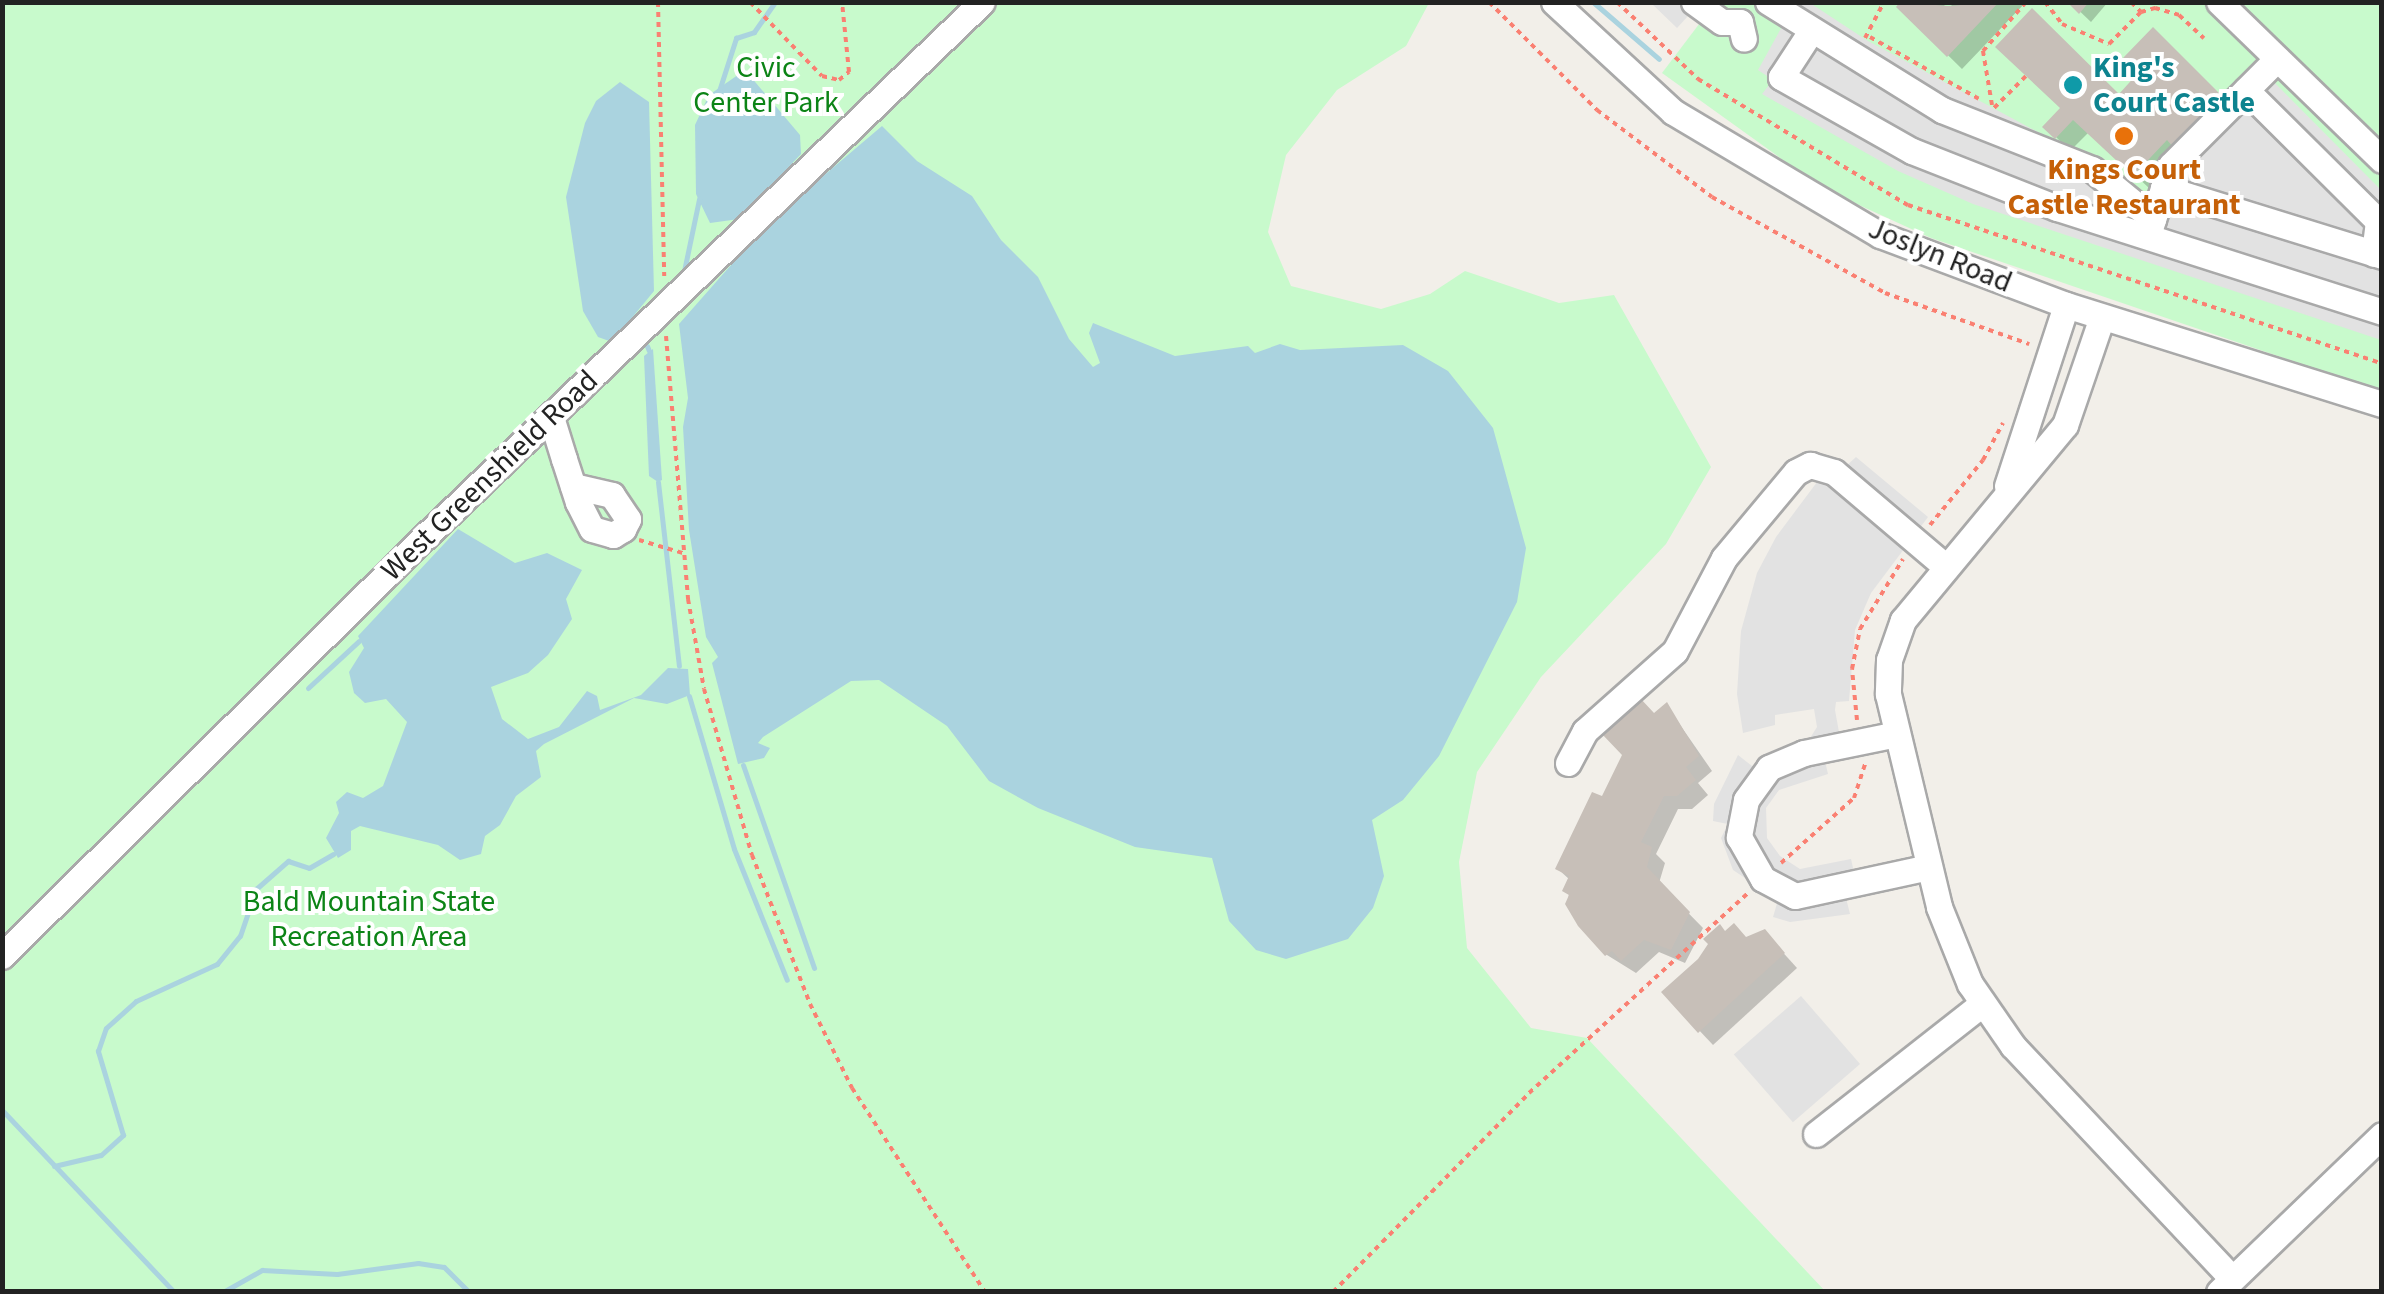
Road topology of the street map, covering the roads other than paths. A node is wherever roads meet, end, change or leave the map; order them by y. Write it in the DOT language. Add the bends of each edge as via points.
graph roads {
  1 [pos="982,2"];
  2 [pos="1554,2"];
  3 [pos="1694,2"];
  4 [pos="1768,2"];
  5 [pos="2219,2"];
  6 [pos="1746,21"];
  7 [pos="1811,31"];
  8 [pos="2278,59"];
  9 [pos="2246,90"];
  10 [pos="2382,160"];
  11 [pos="2163,188"];
  12 [pos="2150,229"];
  13 [pos="2378,255"];
  14 [pos="2066,306"];
  15 [pos="2382,312"];
  16 [pos="2102,317"];
  17 [pos="2382,404"];
  18 [pos="551,417"];
  19 [pos="2004,496"];
  20 [pos="623,530"];
  21 [pos="1945,566"];
  22 [pos="1897,734"];
  23 [pos="1568,763"];
  24 [pos="1929,866"];
  25 [pos="2,956"];
  26 [pos="1982,1004"];
  27 [pos="1816,1134"];
  28 [pos="2382,1134"];
  29 [pos="2226,1285"];
  1 -- 18 [label="street, West Greenshield Road"];
  2 -- 14 [label="street, Joslyn Road" via="1672,112 1806,196 1880,235"];
  3 -- 6 [label="street" via="1722,22"];
  4 -- 7 [label="street"];
  5 -- 8 [label="street"];
  7 -- 12 [label="street" via="1861,47 1942,110 2092,169"];
  7 -- 12 [label="street" via="1781,77 1912,151"];
  8 -- 9 [label="street"];
  8 -- 10 [label="street"];
  9 -- 11 [label="street" via="2171,165"];
  9 -- 13 [label="street" via="2378,220"];
  11 -- 12 [label="street"];
  11 -- 13 [label="street"];
  12 -- 15 [label="street"];
  14 -- 16 [label="street, Joslyn Road"];
  14 -- 19 [label="street" via="2040,348"];
  16 -- 17 [label="street, Joslyn Road"];
  16 -- 19 [label="street" via="2069,418"];
  18 -- 20 [label="street" via="592,529 612,535"];
  18 -- 25 [label="street, West Greenshield Road"];
  19 -- 21 [label="street"];
  21 -- 22 [label="street" via="1894,639 1887,682"];
  21 -- 23 [label="street" via="1834,472 1810,466 1796,472 1724,558 1675,652 1584,732"];
  22 -- 24 [label="street"];
  22 -- 24 [label="street" via="1804,753 1769,768 1746,800 1739,837 1766,882 1795,896"];
  24 -- 26 [label="street" via="1950,942"];
  26 -- 27 [label="street"];
  26 -- 29 [label="street"];
  28 -- 29 [label="street"];
}
